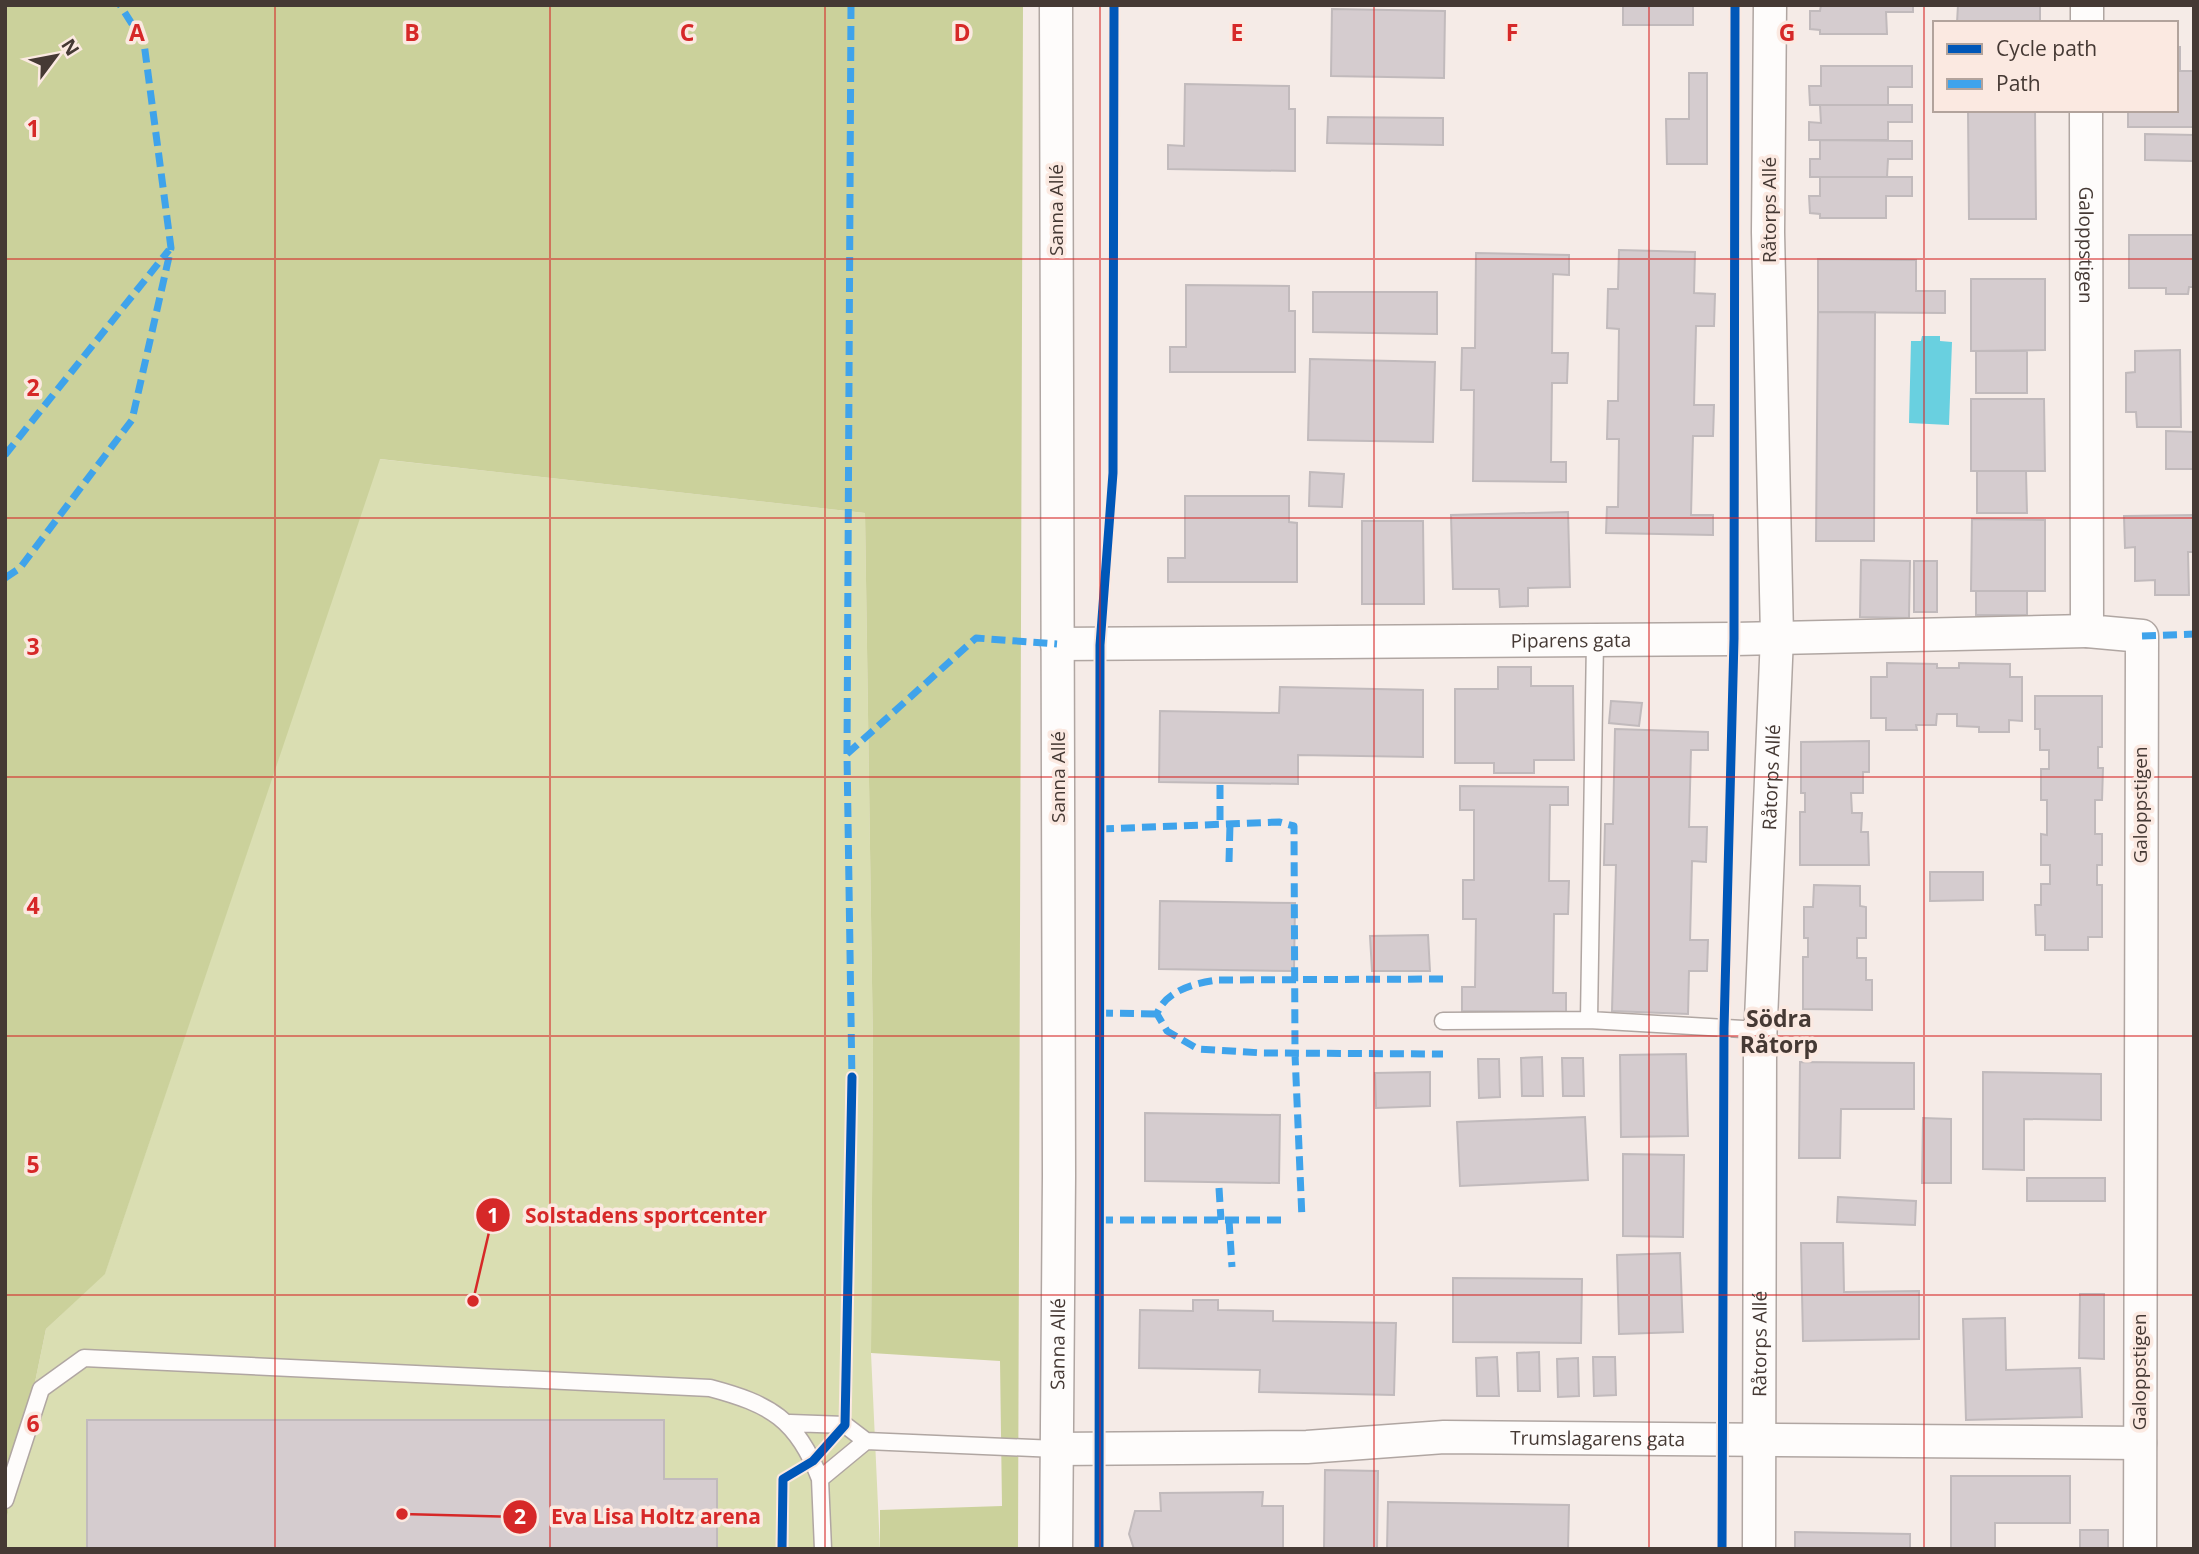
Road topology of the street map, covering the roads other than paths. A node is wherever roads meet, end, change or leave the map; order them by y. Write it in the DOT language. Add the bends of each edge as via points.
graph roads {
  1 [pos="1056,5"];
  2 [pos="1770,5"];
  3 [pos="2086,112"];
  4 [pos="2087,631"];
  5 [pos="1777,636"];
  6 [pos="1595,640"];
  7 [pos="1057,644"];
  8 [pos="1589,1020"];
  9 [pos="1443,1021"];
  10 [pos="1760,1030"];
  11 [pos="790,1423"];
  12 [pos="1759,1438"];
  13 [pos="866,1441"];
  14 [pos="2140,1443"];
  15 [pos="1056,1449"];
  16 [pos="820,1479"];
  17 [pos="5,1500"];
  18 [pos="823,1549"];
  19 [pos="1056,1549"];
  20 [pos="1759,1549"];
  21 [pos="2140,1549"];
  1 -- 7 [label="street, Sanna Allé"];
  2 -- 5 [label="street, Råtorps Allé" via="1768,232"];
  3 -- 4 [label="street, Galoppstigen"];
  4 -- 5 [label="street, Piparens gata"];
  4 -- 14 [label="street, Galoppstigen" via="2141,636"];
  5 -- 6 [label="street, Piparens gata"];
  5 -- 10 [label="street, Råtorps Allé"];
  6 -- 7 [label="street, Piparens gata"];
  6 -- 8 [label="lane"];
  7 -- 15 [label="street, Sanna Allé"];
  8 -- 9 [label="lane"];
  8 -- 10 [label="lane"];
  10 -- 12 [label="street, Råtorps Allé"];
  11 -- 13 [label="lane" via="845,1425"];
  11 -- 16 [label="lane"];
  11 -- 17 [label="lane" via="750,1399 710,1388 84,1358 41,1389"];
  12 -- 14 [label="street, Trumslagarens gata"];
  12 -- 15 [label="street, Trumslagarens gata" via="1444,1437 1307,1447"];
  12 -- 20 [label="street, Råtorps Allé"];
  13 -- 15 [label="lane"];
  13 -- 16 [label="lane"];
  14 -- 21 [label="street, Galoppstigen"];
  15 -- 19 [label="street, Sanna Allé"];
  16 -- 18 [label="lane"];
}
